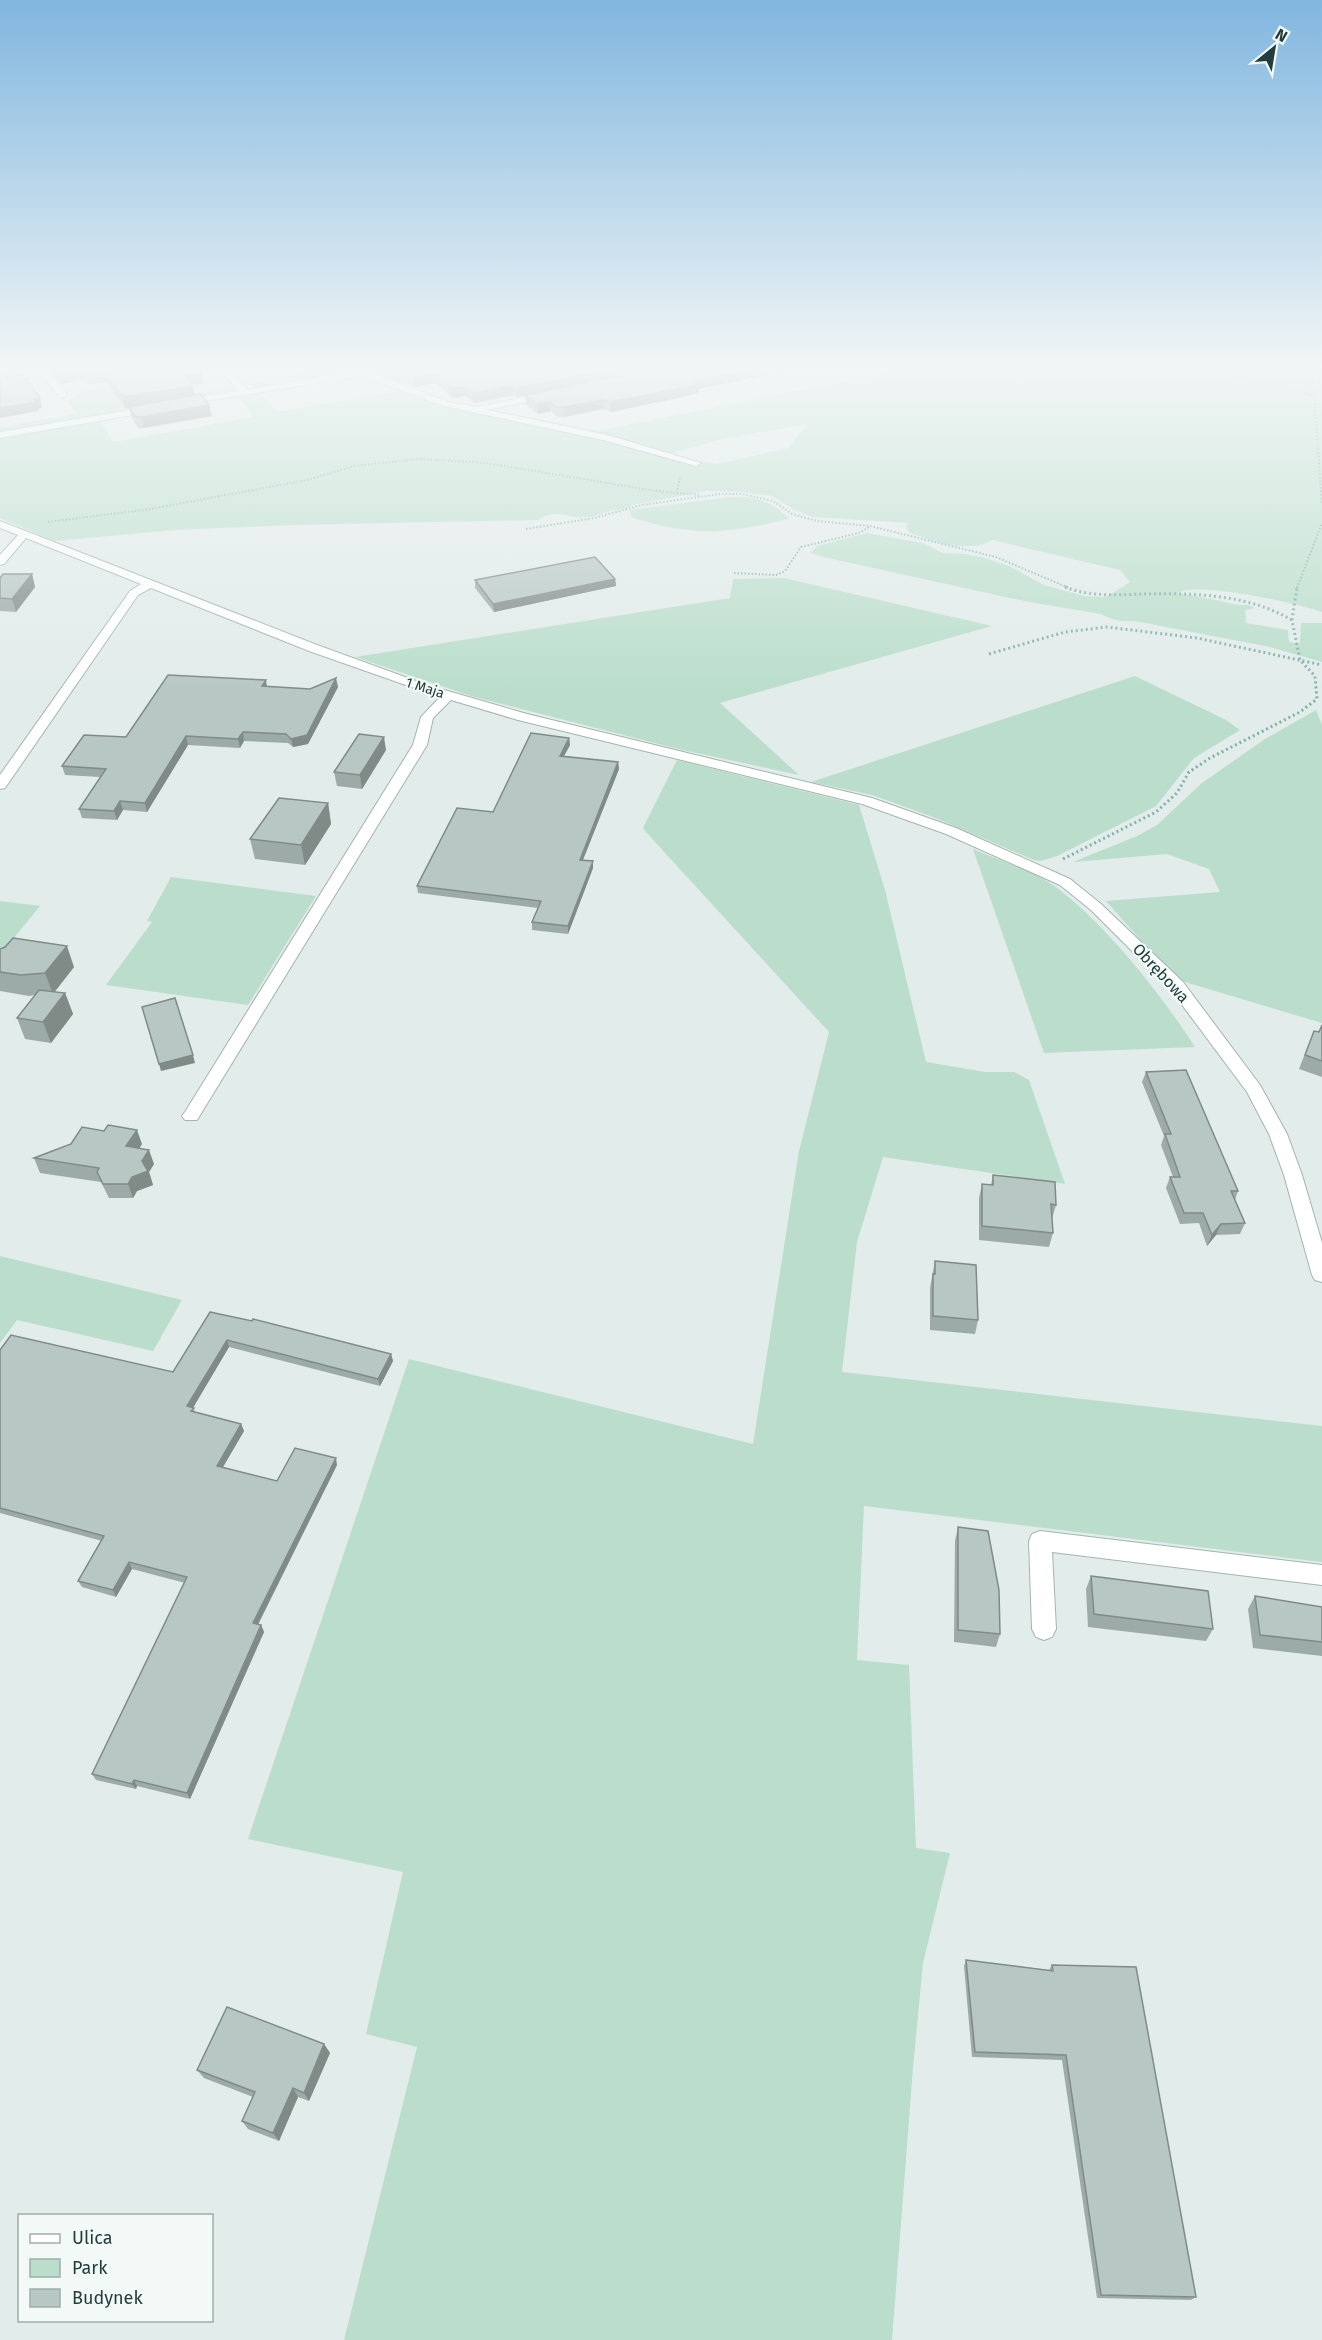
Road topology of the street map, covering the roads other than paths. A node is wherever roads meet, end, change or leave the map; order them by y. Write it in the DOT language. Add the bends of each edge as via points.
graph roads {
  1 [pos="3,526"];
  2 [pos="24,534"];
  3 [pos="0,562"];
  4 [pos="149,584"];
  5 [pos="448,696"];
  6 [pos="0,785"];
  7 [pos="867,801"];
  8 [pos="191,1116"];
  9 [pos="1322,1275"];
  10 [pos="1322,1575"];
  11 [pos="1044,1629"];
  1 -- 2 [label="street, 1 Maja"];
  2 -- 3 [label="street"];
  2 -- 4 [label="street, 1 Maja"];
  4 -- 5 [label="street, 1 Maja"];
  4 -- 6 [label="street" via="134,593"];
  5 -- 7 [label="street, 1 Maja"];
  5 -- 8 [label="street" via="427,717 420,745"];
  7 -- 9 [label="street, Obrębowa" via="951,831 1065,882 1177,986 1254,1089 1278,1134"];
  10 -- 11 [label="street" via="1040,1541"];
}
